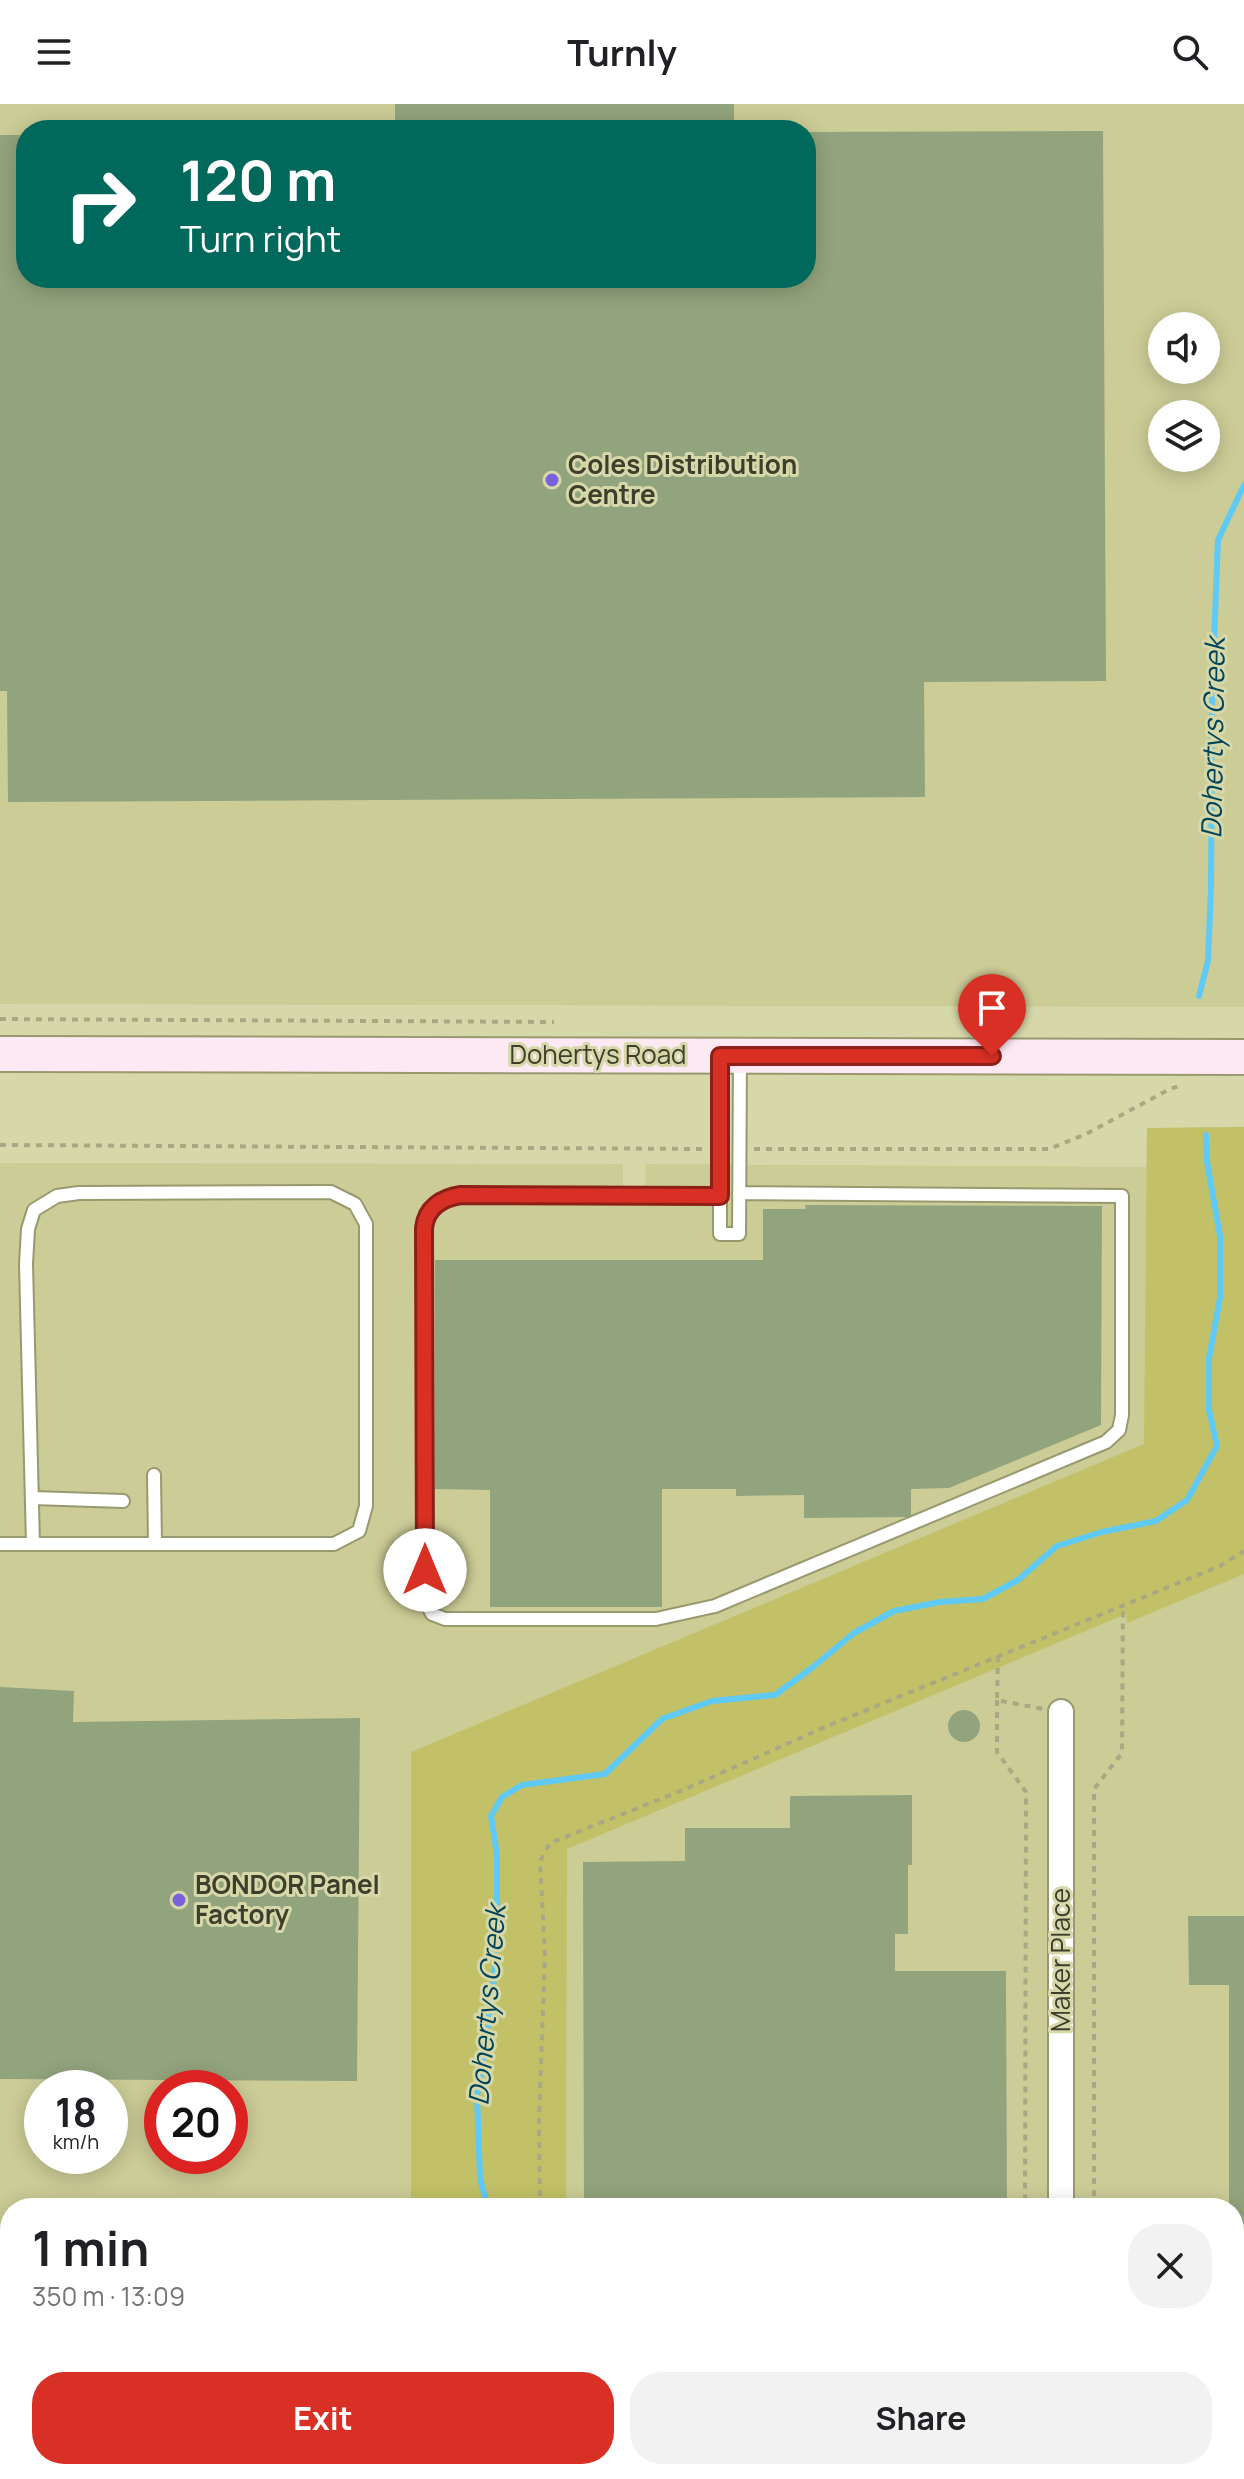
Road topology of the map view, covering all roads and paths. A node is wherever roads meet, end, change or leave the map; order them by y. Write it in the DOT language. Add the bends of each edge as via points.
graph roads {
  1 [pos="0,1019"];
  2 [pos="554,1022"];
  3 [pos="0,1054"];
  4 [pos="730,1056"];
  5 [pos="1244,1057"];
  6 [pos="1182,1085"];
  7 [pos="0,1145"];
  8 [pos="720,1149"];
  9 [pos="739,1149"];
  10 [pos="739,1193"];
  11 [pos="720,1196"];
  12 [pos="154,1475"];
  13 [pos="33,1498"];
  14 [pos="123,1501"];
  15 [pos="0,1544"];
  16 [pos="33,1544"];
  17 [pos="155,1544"];
  18 [pos="1244,1551"];
  19 [pos="1123,1606"];
  20 [pos="998,1656"];
  21 [pos="997,1700"];
  22 [pos="1061,1712"];
  23 [pos="540,2198"];
  24 [pos="1025,2198"];
  25 [pos="1061,2198"];
  26 [pos="1094,2198"];
  1 -- 2 [label="path"];
  3 -- 4 [label="main road, Dohertys Road"];
  4 -- 5 [label="main road, Dohertys Road"];
  4 -- 8 [label="lane"];
  4 -- 9 [label="lane"];
  6 -- 9 [label="path" via="1049,1149"];
  7 -- 8 [label="path"];
  8 -- 11 [label="lane"];
  9 -- 10 [label="lane"];
  10 -- 11 [label="lane" via="739,1234 720,1234"];
  10 -- 11 [label="lane" via="1122,1196 1119,1430 1106,1442 715,1606 682,1615 624,1620 445,1619 432,1614 426,1602 423,1267 430,1210 461,1195"];
  12 -- 17 [label="lane"];
  13 -- 14 [label="lane"];
  13 -- 16 [label="lane"];
  13 -- 17 [label="lane" via="26,1264 34,1210 57,1196 79,1193 331,1192 355,1204 366,1224 366,1506 359,1531 334,1544"];
  15 -- 16 [label="lane"];
  16 -- 17 [label="lane"];
  18 -- 19 [label="path"];
  19 -- 20 [label="path"];
  19 -- 26 [label="path" via="1122,1753 1094,1789"];
  20 -- 21 [label="path"];
  20 -- 23 [label="path" via="550,1843 540,1861 545,1955"];
  21 -- 22 [label="path"];
  21 -- 24 [label="path" via="997,1752 1026,1792"];
  22 -- 25 [label="street, Maker Place"];
}
